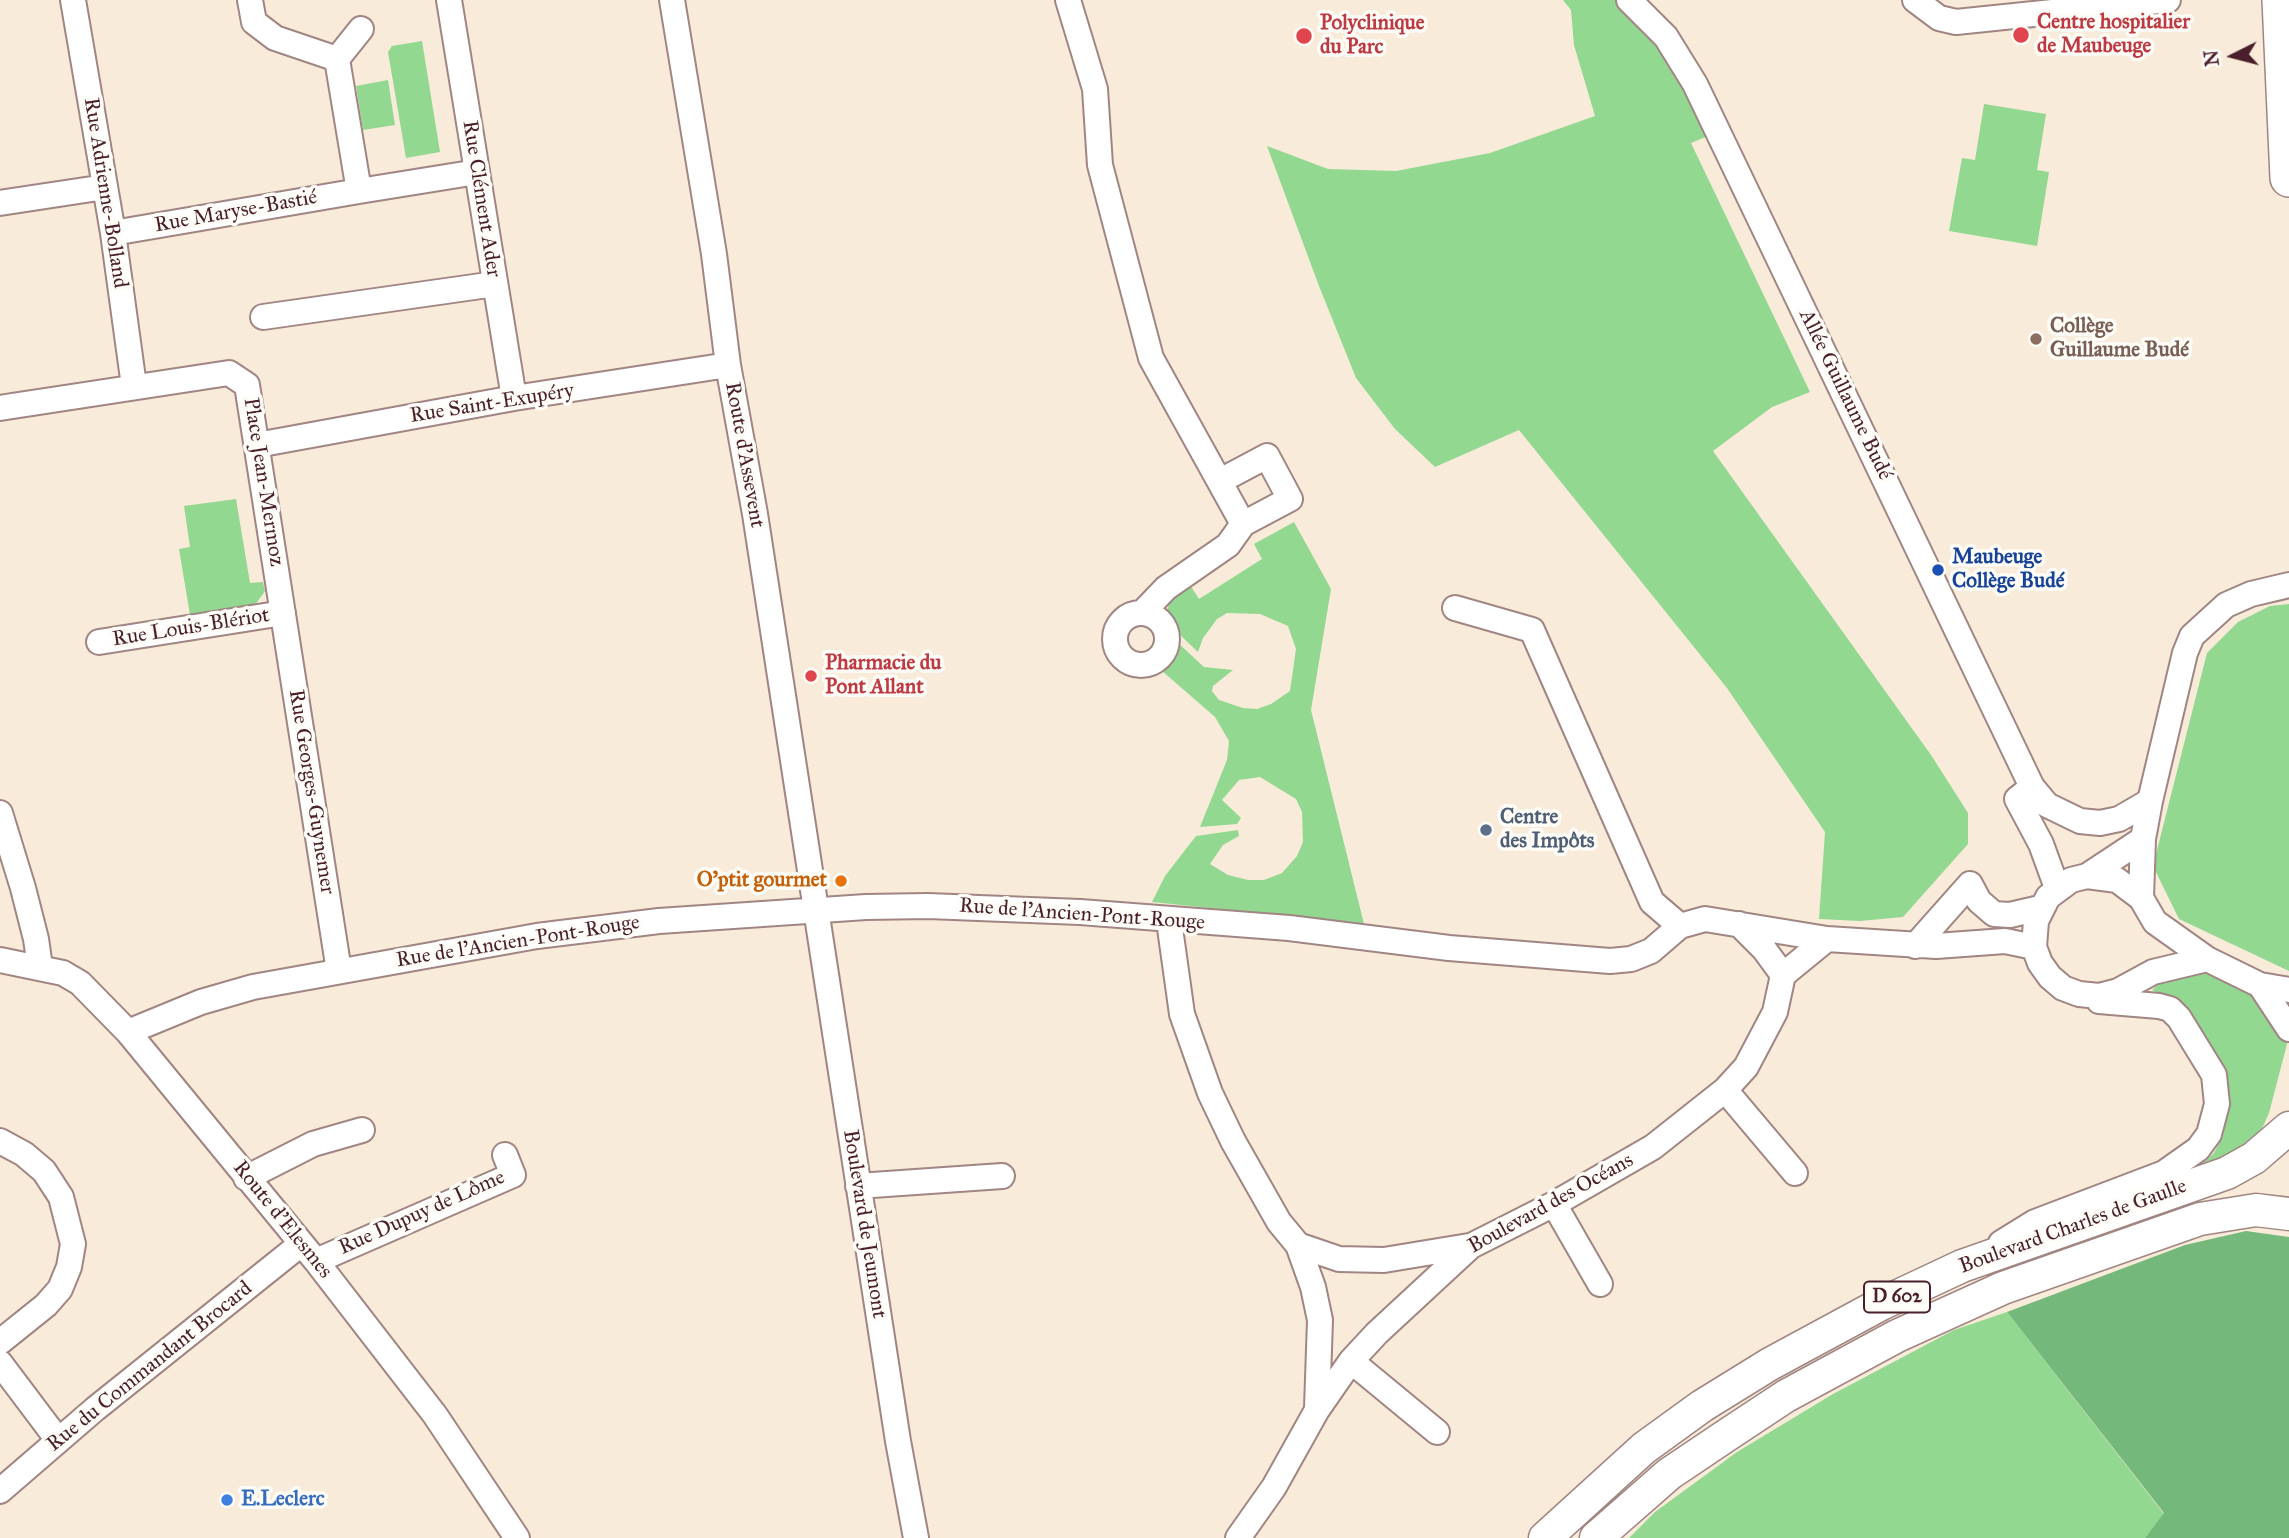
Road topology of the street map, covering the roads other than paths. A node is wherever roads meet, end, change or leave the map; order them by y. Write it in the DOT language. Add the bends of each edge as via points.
graph roads {
  1 [pos="74,0"];
  2 [pos="250,0"];
  3 [pos="449,0"];
  4 [pos="672,0"];
  5 [pos="1068,0"];
  6 [pos="1629,0"];
  7 [pos="1915,0"];
  8 [pos="2168,0"];
  9 [pos="2266,0"];
  10 [pos="2281,0"];
  11 [pos="2015,8"];
  12 [pos="361,29"];
  13 [pos="337,59"];
  14 [pos="2284,75"];
  15 [pos="477,172"];
  16 [pos="2289,178"];
  17 [pos="105,187"];
  18 [pos="359,191"];
  19 [pos="0,203"];
  20 [pos="113,233"];
  21 [pos="495,284"];
  22 [pos="263,317"];
  23 [pos="728,365"];
  24 [pos="134,386"];
  25 [pos="514,398"];
  26 [pos="0,408"];
  27 [pos="257,444"];
  28 [pos="1220,481"];
  29 [pos="1243,524"];
  30 [pos="2289,585"];
  31 [pos="1455,608"];
  32 [pos="1142,612"];
  33 [pos="283,613"];
  34 [pos="99,642"];
  35 [pos="2024,793"];
  36 [pos="2150,802"];
  37 [pos="0,813"];
  38 [pos="2143,839"];
  39 [pos="2087,876"];
  40 [pos="2057,888"];
  41 [pos="2144,904"];
  42 [pos="2040,908"];
  43 [pos="816,910"];
  44 [pos="1169,921"];
  45 [pos="1739,925"];
  46 [pos="1680,926"];
  47 [pos="1826,939"];
  48 [pos="1915,946"];
  49 [pos="2034,947"];
  50 [pos="2207,959"];
  51 [pos="0,960"];
  52 [pos="40,968"];
  53 [pos="339,971"];
  54 [pos="1783,975"];
  55 [pos="2260,985"];
  56 [pos="2289,990"];
  57 [pos="2079,994"];
  58 [pos="2289,1030"];
  59 [pos="128,1032"];
  60 [pos="1725,1090"];
  61 [pos="2289,1128"];
  62 [pos="362,1130"];
  63 [pos="0,1141"];
  64 [pos="505,1156"];
  65 [pos="1795,1173"];
  66 [pos="1002,1176"];
  67 [pos="246,1178"];
  68 [pos="858,1186"];
  69 [pos="1554,1204"];
  70 [pos="2289,1214"];
  71 [pos="1298,1245"];
  72 [pos="1471,1246"];
  73 [pos="308,1253"];
  74 [pos="1962,1266"];
  75 [pos="1600,1284"];
  76 [pos="0,1342"];
  77 [pos="1351,1362"];
  78 [pos="0,1363"];
  79 [pos="1317,1410"];
  80 [pos="1437,1432"];
  81 [pos="58,1440"];
  82 [pos="0,1491"];
  83 [pos="517,1538"];
  84 [pos="916,1538"];
  85 [pos="1238,1538"];
  86 [pos="1545,1538"];
  87 [pos="1596,1538"];
  1 -- 17 [label="street, Rue Adrienne-Bolland"];
  2 -- 13 [label="street" via="254,22 275,38"];
  3 -- 15 [label="street, Rue Clément Ader"];
  4 -- 23 [label="street, Route d'Assevent"];
  5 -- 28 [label="street" via="1095,89 1100,165 1151,358"];
  6 -- 35 [label="street, Allée Guillaume Budé" via="1667,37 1695,84"];
  7 -- 11 [label="street" via="1940,18 1956,22"];
  8 -- 11 [label="street"];
  9 -- 14 [label="street"];
  10 -- 14 [label="highway"];
  12 -- 13 [label="street"];
  13 -- 18 [label="street"];
  14 -- 16 [label="highway"];
  15 -- 18 [label="street, Rue Maryse-Bastié"];
  15 -- 21 [label="street, Rue Clément Ader"];
  17 -- 19 [label="street"];
  17 -- 20 [label="street, Rue Adrienne-Bolland"];
  18 -- 20 [label="street, Rue Maryse-Bastié"];
  20 -- 24 [label="street, Rue Adrienne-Bolland"];
  21 -- 22 [label="street"];
  21 -- 25 [label="street, Rue Clément Ader"];
  23 -- 25 [label="street, Rue Saint-Exupéry"];
  23 -- 43 [label="street, Route d'Assevent"];
  24 -- 26 [label="street, Place Jean-Mermoz"];
  24 -- 27 [label="street, Place Jean-Mermoz" via="229,373 247,385"];
  25 -- 27 [label="street, Rue Saint-Exupéry"];
  27 -- 33 [label="street, Place Jean-Mermoz"];
  28 -- 29 [label="street"];
  28 -- 29 [label="street" via="1267,456 1290,499"];
  29 -- 32 [label="street" via="1228,545 1166,588"];
  30 -- 36 [label="street" via="2250,594 2226,606 2192,636"];
  31 -- 46 [label="street" via="1532,630 1652,902"];
  33 -- 34 [label="street, Rue Louis-Blériot"];
  33 -- 53 [label="street, Rue Georges-Guynemer"];
  35 -- 36 [label="street" via="2080,821 2100,823 2119,819"];
  35 -- 40 [label="street, Allée Guillaume Budé"];
  36 -- 38 [label="street"];
  37 -- 52 [label="street" via="27,901"];
  38 -- 39 [label="street"];
  38 -- 41 [label="street"];
  39 -- 40 [label="street"];
  39 -- 41 [label="street" via="2117,880"];
  40 -- 42 [label="street"];
  41 -- 50 [label="street" via="2166,931"];
  42 -- 48 [label="street" via="1994,914 1979,901 1970,884"];
  42 -- 49 [label="street"];
  43 -- 44 [label="street, Rue de l'Ancien-Pont-Rouge" via="956,906"];
  43 -- 53 [label="street, Rue de l'Ancien-Pont-Rouge" via="659,921 537,936"];
  43 -- 68 [label="street, Boulevard de Jeumont"];
  44 -- 46 [label="street, Rue de l'Ancien-Pont-Rouge" via="1289,928 1449,948 1610,961 1651,951"];
  44 -- 71 [label="street" via="1182,1014 1210,1093 1279,1222"];
  45 -- 46 [label="street" via="1705,919"];
  45 -- 47 [label="street"];
  45 -- 54 [label="street"];
  47 -- 48 [label="street"];
  47 -- 54 [label="street"];
  48 -- 49 [label="street" via="2005,941"];
  49 -- 57 [label="street" via="2050,977"];
  50 -- 55 [label="street"];
  50 -- 57 [label="street" via="2171,966 2118,991 2099,996"];
  51 -- 52 [label="street, Route d'Elesmes"];
  52 -- 59 [label="street, Route d'Elesmes" via="80,983"];
  53 -- 59 [label="street, Rue de l'Ancien-Pont-Rouge" via="226,994"];
  54 -- 60 [label="street, Boulevard des Océans" via="1775,1012 1746,1067"];
  55 -- 56 [label="street"];
  55 -- 58 [label="street"];
  57 -- 74 [label="street" via="2103,1002 2171,1009 2214,1075 2217,1104 2209,1134 2164,1173 2035,1222"];
  59 -- 67 [label="street, Route d'Elesmes"];
  60 -- 65 [label="street"];
  60 -- 69 [label="street, Boulevard des Océans" via="1653,1147"];
  61 -- 74 [label="main road, Boulevard Charles de Gaulle / D 602" via="2254,1158 2227,1173"];
  62 -- 67 [label="street" via="313,1144"];
  63 -- 76 [label="street" via="44,1171 61,1197 73,1244 60,1289"];
  64 -- 73 [label="street, Rue Dupuy de Lôme" via="513,1175"];
  66 -- 68 [label="street"];
  67 -- 73 [label="street, Route d'Elesmes"];
  68 -- 84 [label="street, Boulevard de Jeumont"];
  69 -- 72 [label="street, Boulevard des Océans"];
  69 -- 75 [label="street"];
  70 -- 87 [label="main road, Boulevard Charles de Gaulle / D 602" via="2256,1210 2200,1219 2003,1288 1897,1336 1786,1396 1727,1435 1669,1474"];
  71 -- 72 [label="street" via="1339,1259 1384,1260"];
  71 -- 79 [label="street" via="1320,1320"];
  72 -- 77 [label="street, Boulevard des Océans"];
  73 -- 81 [label="street, Rue du Commandant Brocard"];
  73 -- 83 [label="street, Route d'Elesmes" via="435,1415"];
  74 -- 86 [label="main road, Boulevard Charles de Gaulle / D 602" via="1870,1310 1702,1406 1644,1448"];
  77 -- 79 [label="street, Boulevard des Océans"];
  77 -- 80 [label="street"];
  78 -- 81 [label="street"];
  79 -- 85 [label="street, Boulevard des Océans" via="1274,1487"];
  81 -- 82 [label="street, Rue du Commandant Brocard"];
}
